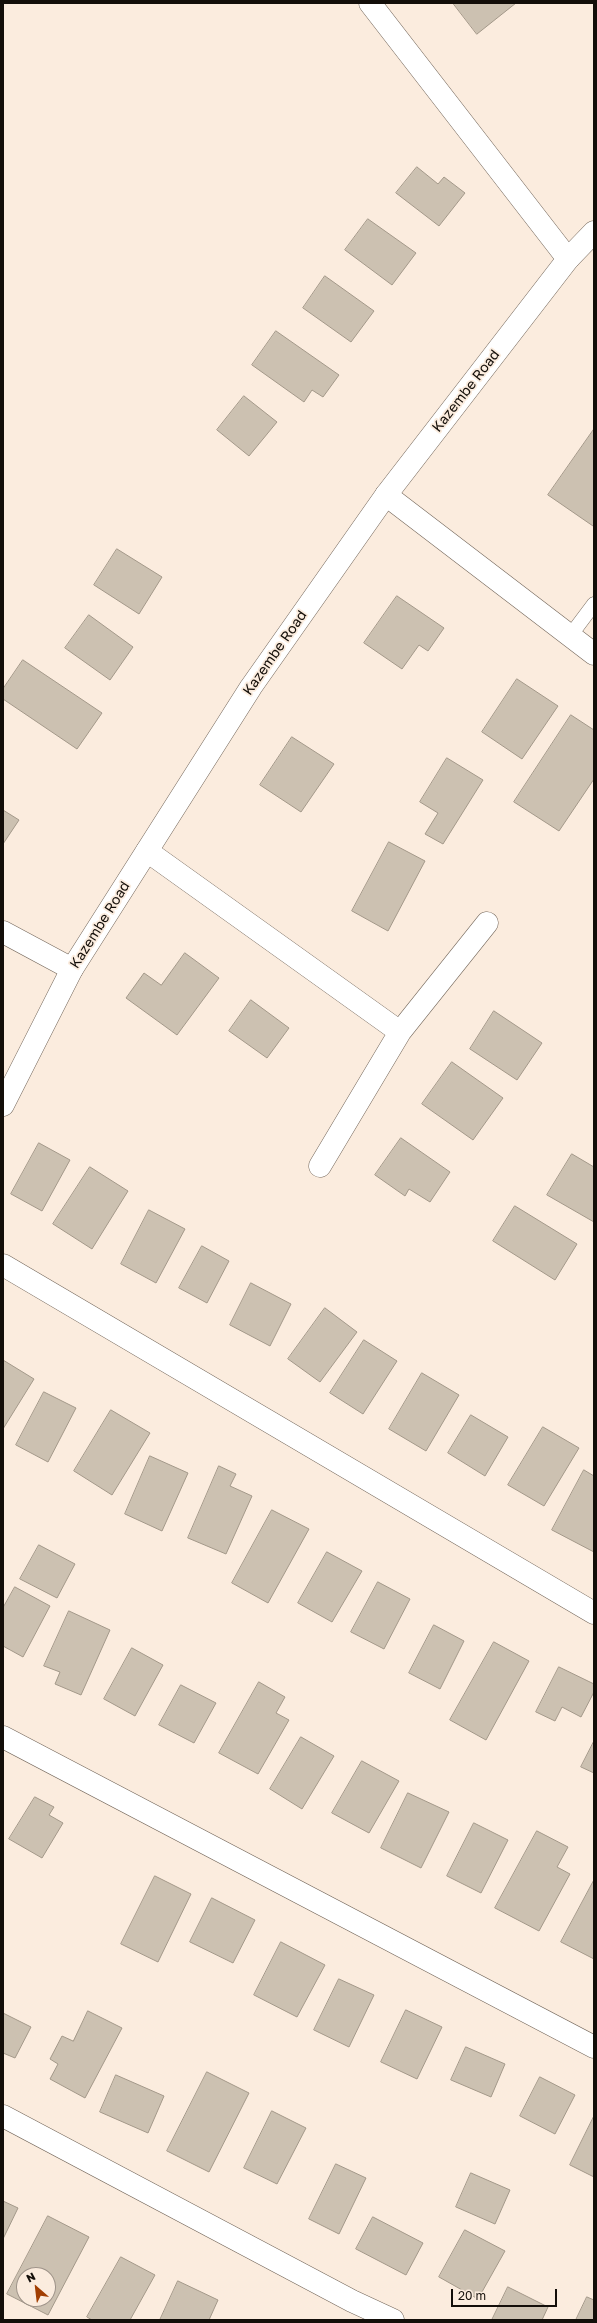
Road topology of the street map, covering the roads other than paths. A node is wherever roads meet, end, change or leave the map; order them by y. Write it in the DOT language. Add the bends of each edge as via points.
graph roads {
  1 [pos="370,3"];
  2 [pos="594,232"];
  3 [pos="568,259"];
  4 [pos="386,495"];
  5 [pos="594,604"];
  6 [pos="570,636"];
  7 [pos="594,654"];
  8 [pos="147,851"];
  9 [pos="487,923"];
  10 [pos="3,932"];
  11 [pos="72,969"];
  12 [pos="400,1032"];
  13 [pos="3,1105"];
  14 [pos="320,1166"];
  15 [pos="3,1265"];
  16 [pos="594,1613"];
  17 [pos="3,1738"];
  18 [pos="594,2047"];
  19 [pos="3,2116"];
  20 [pos="393,2320"];
  1 -- 3 [label="street"];
  2 -- 3 [label="street, Kazembe Road"];
  3 -- 4 [label="street, Kazembe Road"];
  4 -- 6 [label="street"];
  4 -- 8 [label="street, Kazembe Road" via="251,687"];
  5 -- 6 [label="lane"];
  6 -- 7 [label="street"];
  8 -- 11 [label="street, Kazembe Road"];
  8 -- 12 [label="street"];
  9 -- 12 [label="street"];
  10 -- 11 [label="street"];
  11 -- 13 [label="street, Kazembe Road"];
  12 -- 14 [label="street"];
  15 -- 16 [label="street"];
  17 -- 18 [label="street"];
  19 -- 20 [label="street" via="352,2301"];
}
